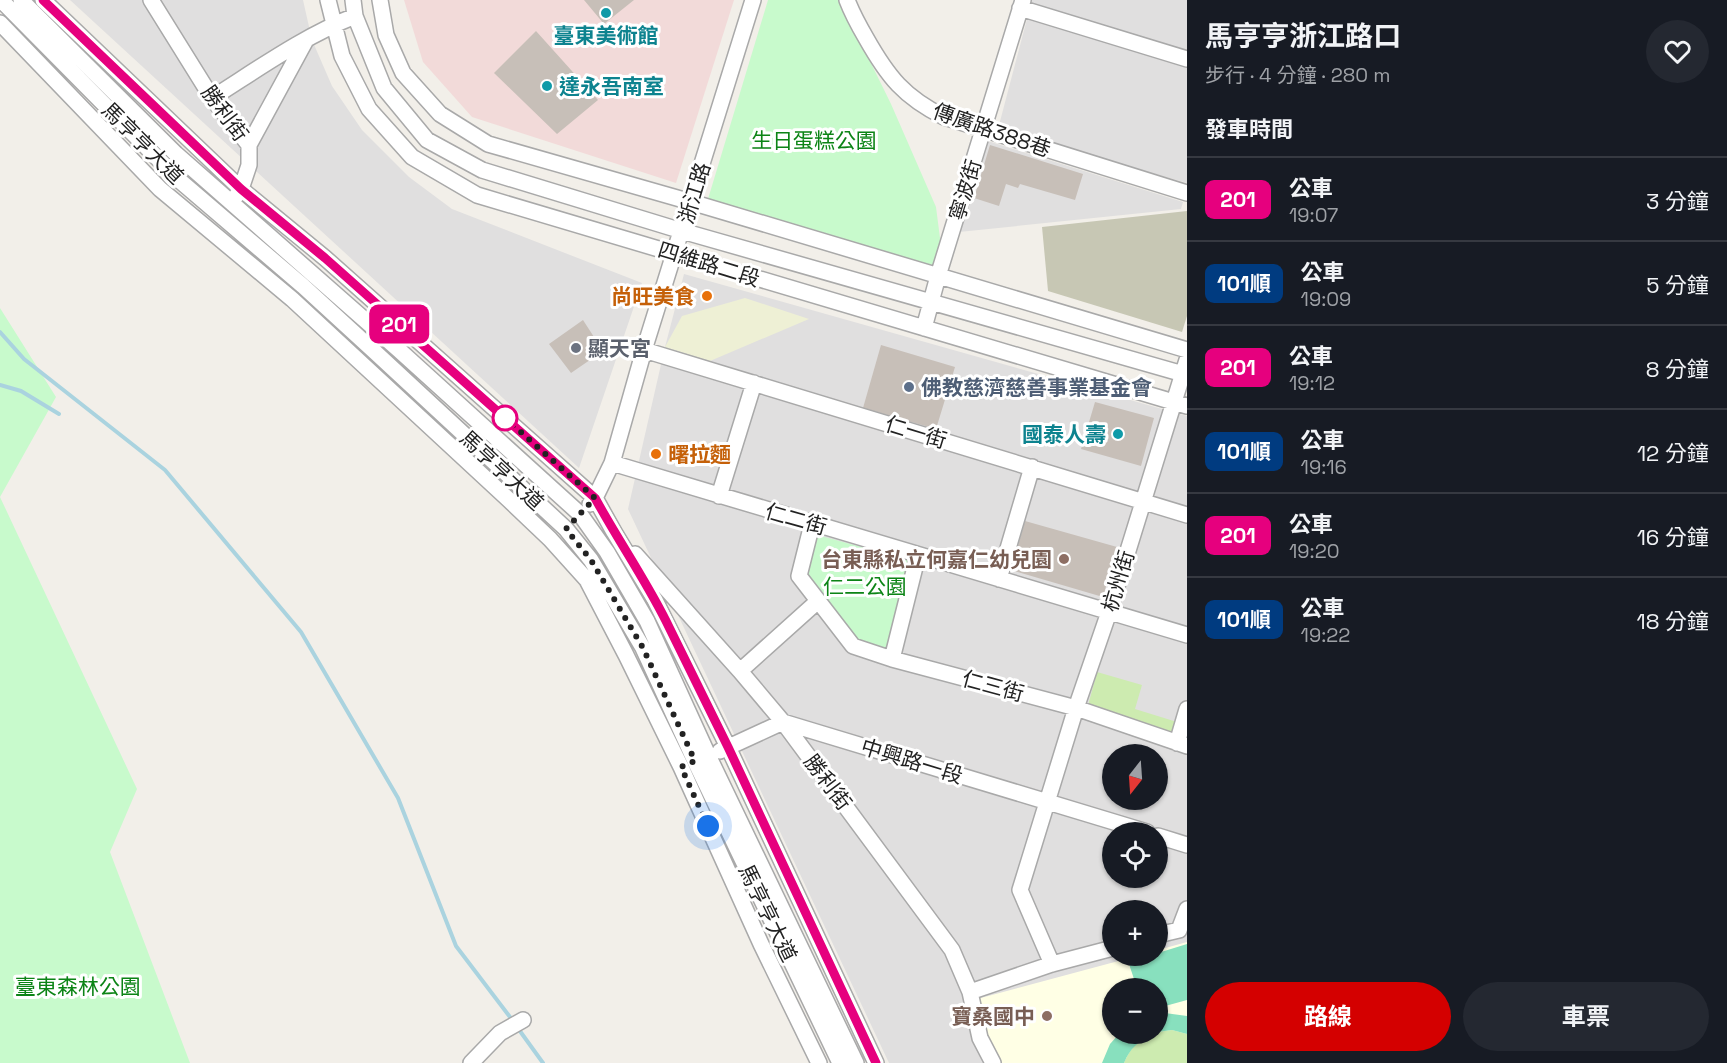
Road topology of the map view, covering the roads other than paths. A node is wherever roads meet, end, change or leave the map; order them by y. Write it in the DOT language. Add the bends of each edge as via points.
graph roads {
  1 [pos="1,0"];
  2 [pos="43,0"];
  3 [pos="150,0"];
  4 [pos="328,0"];
  5 [pos="380,0"];
  6 [pos="753,0"];
  7 [pos="847,0"];
  8 [pos="1021,4"];
  9 [pos="23,5"];
  10 [pos="354,8"];
  11 [pos="334,24"];
  12 [pos="2,25"];
  13 [pos="306,40"];
  14 [pos="1187,59"];
  15 [pos="403,73"];
  16 [pos="384,88"];
  17 [pos="212,98"];
  18 [pos="984,129"];
  19 [pos="427,140"];
  20 [pos="249,145"];
  21 [pos="412,157"];
  22 [pos="241,189"];
  23 [pos="1187,193"];
  24 [pos="567,196"];
  25 [pos="691,202"];
  26 [pos="231,203"];
  27 [pos="220,216"];
  28 [pos="560,220"];
  29 [pos="209,229"];
  30 [pos="682,231"];
  31 [pos="674,254"];
  32 [pos="325,258"];
  33 [pos="314,274"];
  34 [pos="938,276"];
  35 [pos="303,286"];
  36 [pos="292,299"];
  37 [pos="931,302"];
  38 [pos="924,328"];
  39 [pos="644,350"];
  40 [pos="1187,350"];
  41 [pos="1186,370"];
  42 [pos="754,383"];
  43 [pos="477,393"];
  44 [pos="1181,404"];
  45 [pos="463,408"];
  46 [pos="452,423"];
  47 [pos="441,437"];
  48 [pos="612,463"];
  49 [pos="1032,467"];
  50 [pos="719,496"];
  51 [pos="595,498"];
  52 [pos="1142,501"];
  53 [pos="580,514"];
  54 [pos="1187,515"];
  55 [pos="812,524"];
  56 [pos="566,529"];
  57 [pos="614,532"];
  58 [pos="550,539"];
  59 [pos="918,555"];
  60 [pos="999,579"];
  61 [pos="818,601"];
  62 [pos="1110,612"];
  63 [pos="1187,635"];
  64 [pos="892,658"];
  65 [pos="740,671"];
  66 [pos="1076,708"];
  67 [pos="1187,709"];
  68 [pos="783,722"];
  69 [pos="1182,745"];
  70 [pos="728,747"];
  71 [pos="695,761"];
  72 [pos="1046,801"];
  73 [pos="1114,822"];
  74 [pos="1168,839"];
  75 [pos="1187,845"];
  76 [pos="1187,909"];
  77 [pos="1168,933"];
  78 [pos="1102,951"];
  79 [pos="1052,964"];
  80 [pos="970,992"];
  81 [pos="523,1020"];
  82 [pos="471,1063"];
  83 [pos="819,1063"];
  84 [pos="840,1063"];
  85 [pos="856,1063"];
  86 [pos="876,1063"];
  87 [pos="993,1063"];
  1 -- 9 [label="street, 馬亨亨大道"];
  2 -- 22 [label="street, 馬亨亨大道"];
  3 -- 17 [label="street, 勝利街"];
  4 -- 11 [label="street, 四維路二段"];
  5 -- 15 [label="street" via="386,35"];
  6 -- 25 [label="street, 浙江路"];
  7 -- 18 [label="street, 傳廣路388巷" via="881,65 898,86 930,110"];
  8 -- 14 [label="street"];
  8 -- 18 [label="street, 寧波街"];
  9 -- 12 [label="street"];
  9 -- 26 [label="street, 馬亨亨大道"];
  9 -- 27 [label="street, 馬亨亨大道" via="179,180"];
  10 -- 11 [label="street"];
  10 -- 16 [label="street, 四維路二段"];
  11 -- 13 [label="street"];
  11 -- 21 [label="street, 四維路二段" via="342,56 369,109"];
  12 -- 29 [label="street, 馬亨亨大道" via="160,189"];
  13 -- 17 [label="street"];
  13 -- 20 [label="street"];
  15 -- 16 [label="street"];
  15 -- 25 [label="street" via="440,114 488,144"];
  16 -- 19 [label="street, 四維路二段"];
  17 -- 20 [label="street, 勝利街"];
  18 -- 23 [label="street, 傳廣路388巷"];
  18 -- 34 [label="street, 寧波街"];
  19 -- 21 [label="street"];
  19 -- 24 [label="street, 四維路二段" via="482,170"];
  20 -- 22 [label="street, 勝利街" via="249,165"];
  21 -- 28 [label="street, 四維路二段" via="477,195"];
  22 -- 26 [label="street, 勝利街"];
  22 -- 32 [label="street, 馬亨亨大道"];
  24 -- 28 [label="street"];
  24 -- 30 [label="street, 四維路二段"];
  25 -- 30 [label="street, 浙江路"];
  25 -- 34 [label="street"];
  26 -- 27 [label="street, 勝利街"];
  26 -- 33 [label="street, 馬亨亨大道"];
  27 -- 29 [label="street, 勝利街"];
  27 -- 35 [label="street, 馬亨亨大道"];
  28 -- 31 [label="street, 四維路二段"];
  29 -- 36 [label="street, 馬亨亨大道"];
  30 -- 31 [label="street, 浙江路"];
  30 -- 37 [label="street, 四維路二段"];
  31 -- 38 [label="street, 四維路二段"];
  31 -- 39 [label="street, 浙江路"];
  32 -- 33 [label="street"];
  32 -- 43 [label="street, 馬亨亨大道"];
  33 -- 45 [label="street, 馬亨亨大道"];
  34 -- 37 [label="street, 寧波街"];
  34 -- 40 [label="street"];
  35 -- 36 [label="street"];
  35 -- 46 [label="street, 馬亨亨大道"];
  36 -- 47 [label="street, 馬亨亨大道"];
  37 -- 38 [label="street, 寧波街"];
  37 -- 41 [label="street, 四維路二段"];
  38 -- 44 [label="street, 四維路二段"];
  39 -- 42 [label="street, 仁一街"];
  39 -- 48 [label="street, 浙江路"];
  41 -- 44 [label="street, 杭州街"];
  42 -- 49 [label="street, 仁一街"];
  42 -- 50 [label="street"];
  43 -- 45 [label="street"];
  43 -- 51 [label="street, 馬亨亨大道"];
  44 -- 52 [label="street, 杭州街"];
  45 -- 53 [label="street, 馬亨亨大道"];
  46 -- 47 [label="street"];
  46 -- 56 [label="street, 馬亨亨大道"];
  47 -- 58 [label="street, 馬亨亨大道"];
  48 -- 50 [label="street, 仁二街"];
  48 -- 51 [label="street, 浙江路"];
  49 -- 52 [label="street, 仁一街"];
  49 -- 60 [label="street"];
  50 -- 55 [label="street, 仁二街"];
  51 -- 53 [label="street, 浙江路"];
  51 -- 57 [label="street, 馬亨亨大道"];
  52 -- 54 [label="street, 仁一街"];
  52 -- 62 [label="street, 杭州街"];
  53 -- 56 [label="street, 浙江路"];
  53 -- 71 [label="street, 馬亨亨大道" via="647,621"];
  55 -- 59 [label="street, 仁二街"];
  55 -- 61 [label="street, 仁三街" via="799,576"];
  56 -- 58 [label="street, 浙江路"];
  56 -- 71 [label="street, 馬亨亨大道" via="591,560 643,648"];
  57 -- 65 [label="street, 勝利街"];
  57 -- 70 [label="street, 馬亨亨大道" via="655,600"];
  58 -- 71 [label="street, 馬亨亨大道" via="587,580 626,655"];
  59 -- 60 [label="street, 仁二街"];
  59 -- 64 [label="street"];
  60 -- 62 [label="street, 仁二街"];
  61 -- 64 [label="street, 仁三街" via="853,646"];
  61 -- 65 [label="street"];
  62 -- 63 [label="street, 仁二街"];
  62 -- 66 [label="street, 杭州街"];
  64 -- 66 [label="street, 仁三街"];
  65 -- 68 [label="street, 勝利街"];
  66 -- 69 [label="street, 仁三街"];
  66 -- 72 [label="street, 杭州街"];
  67 -- 69 [label="street"];
  68 -- 70 [label="street"];
  68 -- 72 [label="street, 中興路一段"];
  68 -- 80 [label="street, 勝利街" via="952,950"];
  70 -- 71 [label="street"];
  70 -- 86 [label="street, 馬亨亨大道"];
  71 -- 83 [label="street, 馬亨亨大道" via="761,944"];
  71 -- 84 [label="street, 馬亨亨大道"];
  71 -- 85 [label="street, 馬亨亨大道"];
  72 -- 73 [label="street, 中興路一段"];
  72 -- 79 [label="street, 杭州街" via="1020,890"];
  74 -- 75 [label="street"];
  76 -- 77 [label="street" via="1179,930"];
  78 -- 79 [label="street"];
  79 -- 80 [label="street"];
  80 -- 87 [label="street, 勝利街" via="980,1038"];
  81 -- 82 [label="street" via="500,1033"];
}
